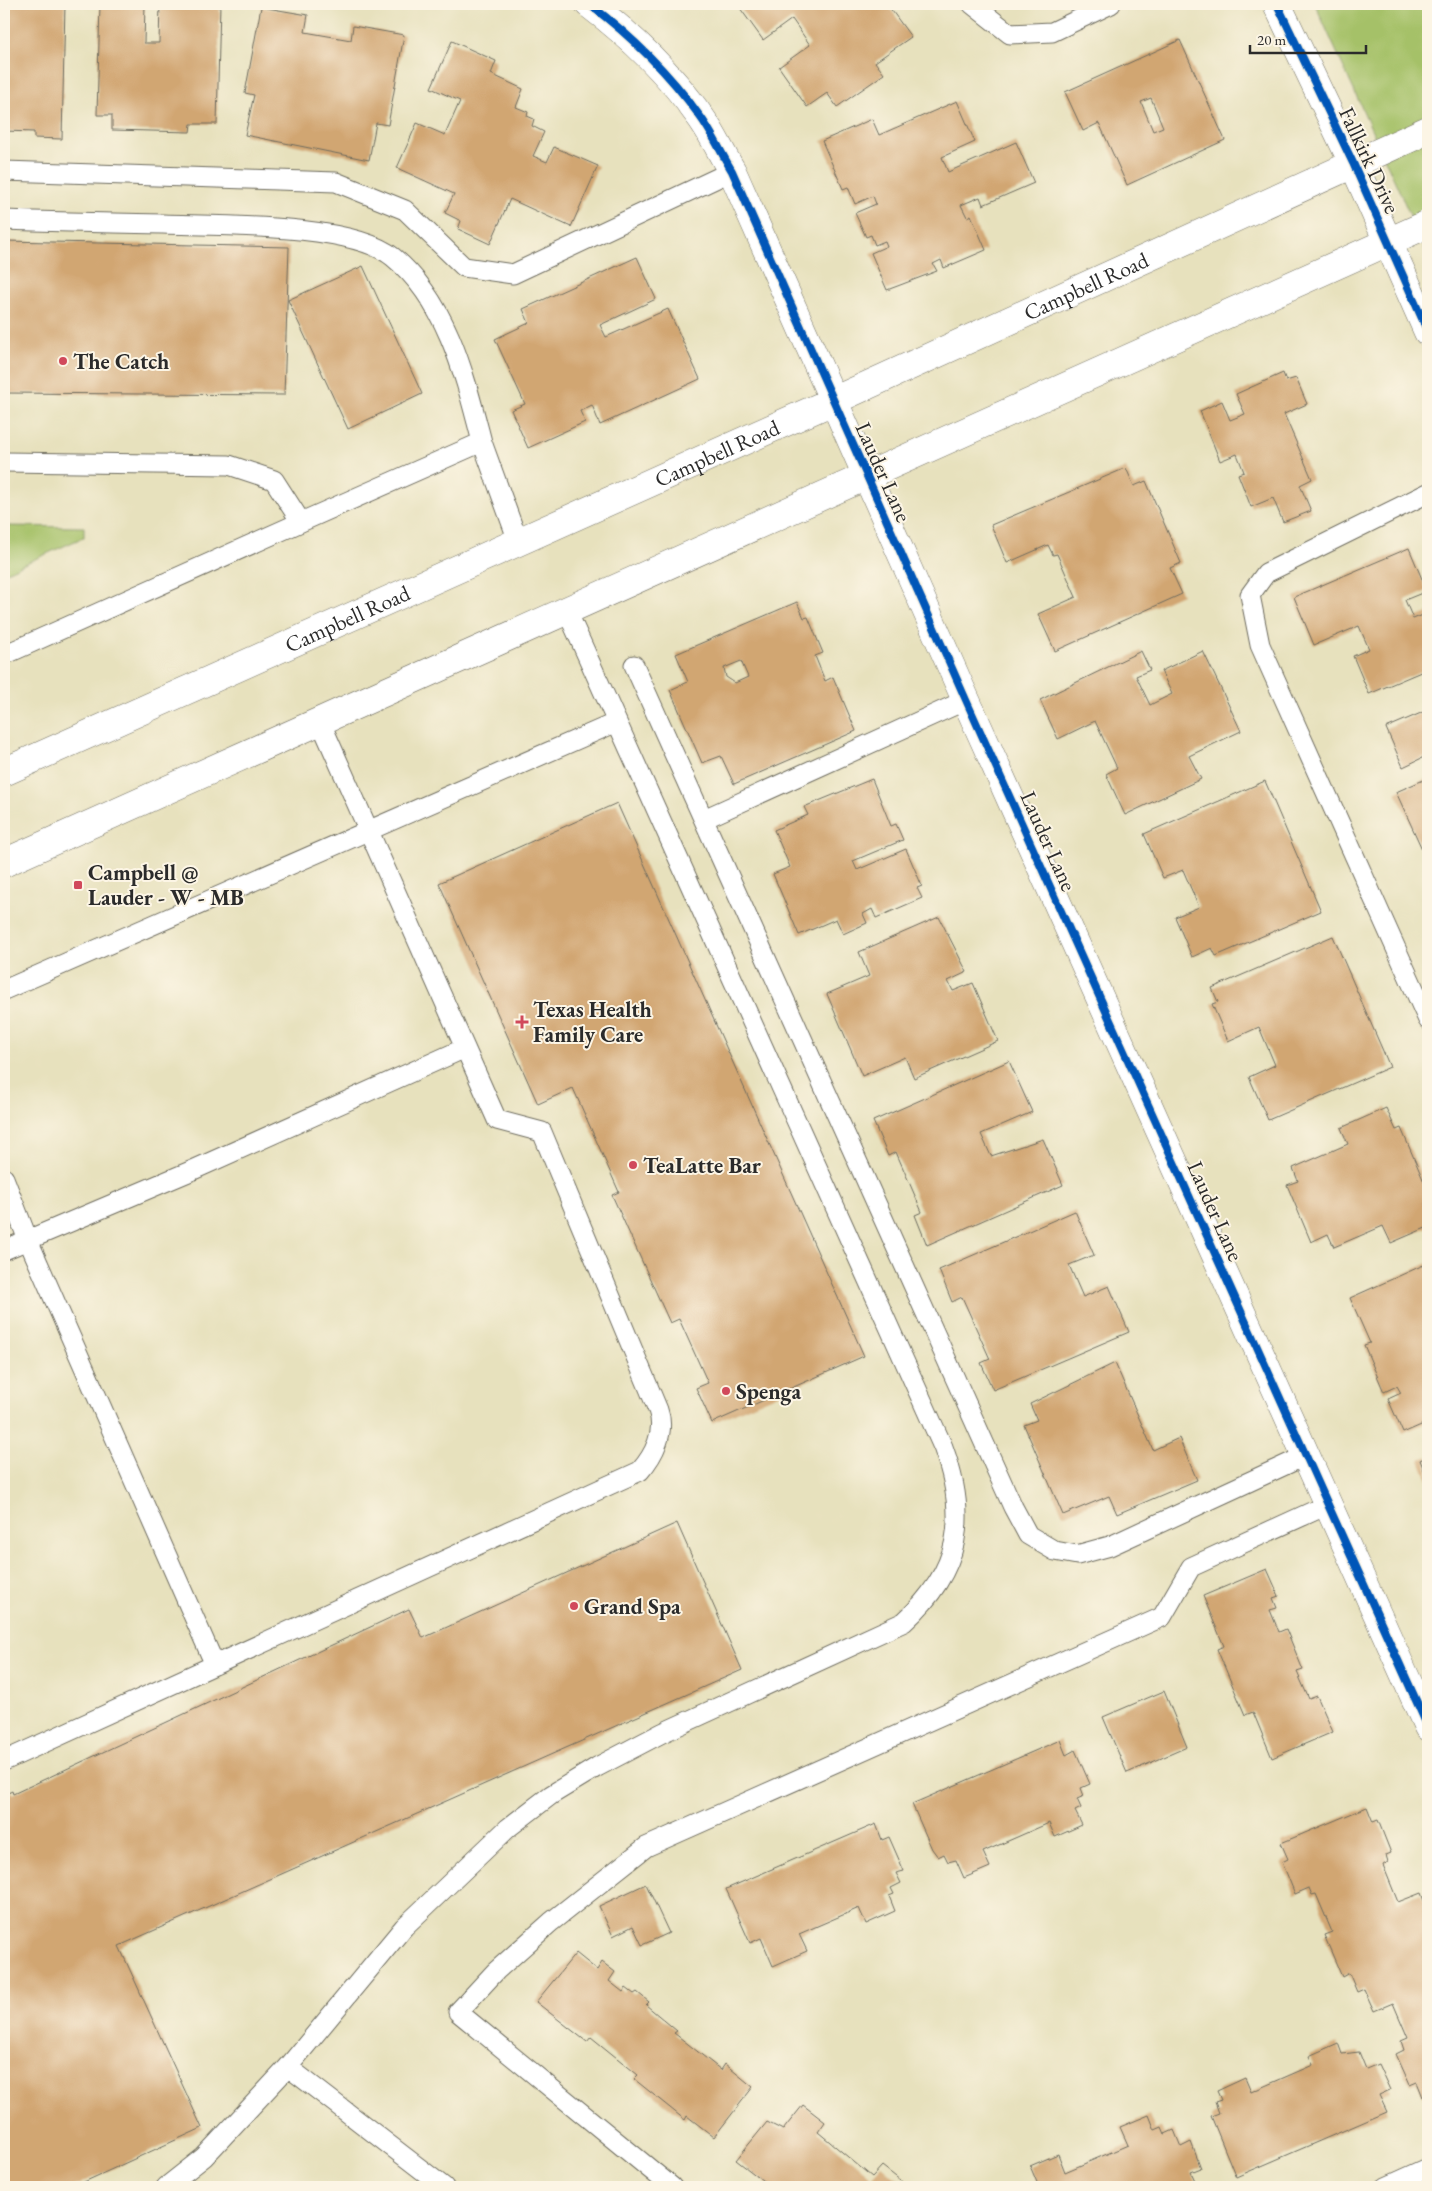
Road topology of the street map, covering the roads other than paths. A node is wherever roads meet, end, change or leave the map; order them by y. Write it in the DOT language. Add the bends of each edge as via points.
graph roads {
  1 [pos="590,4"];
  2 [pos="972,4"];
  3 [pos="1111,4"];
  4 [pos="1277,4"];
  5 [pos="1428,130"];
  6 [pos="1353,163"];
  7 [pos="732,171"];
  8 [pos="4,172"];
  9 [pos="4,220"];
  10 [pos="1428,224"];
  11 [pos="1389,242"];
  12 [pos="1428,332"];
  13 [pos="832,401"];
  14 [pos="482,442"];
  15 [pos="4,462"];
  16 [pos="867,476"];
  17 [pos="1428,494"];
  18 [pos="301,522"];
  19 [pos="518,541"];
  20 [pos="567,611"];
  21 [pos="4,655"];
  22 [pos="634,665"];
  23 [pos="966,700"];
  24 [pos="320,721"];
  25 [pos="617,722"];
  26 [pos="4,772"];
  27 [pos="704,819"];
  28 [pos="368,830"];
  29 [pos="4,863"];
  30 [pos="4,990"];
  31 [pos="1428,1020"];
  32 [pos="464,1049"];
  33 [pos="4,1178"];
  34 [pos="28,1240"];
  35 [pos="4,1250"];
  36 [pos="1307,1455"];
  37 [pos="1329,1504"];
  38 [pos="215,1664"];
  39 [pos="1426,1716"];
  40 [pos="4,1761"];
  41 [pos="288,2067"];
  42 [pos="1428,2168"];
  43 [pos="166,2187"];
  44 [pos="444,2187"];
  45 [pos="672,2187"];
  46 [pos="1386,2187"];
  1 -- 7 [label="main road, Lauder Lane" via="614,22 654,62 700,116"];
  2 -- 3 [label="lane" via="1010,34 1052,32"];
  4 -- 6 [label="main road, Fallkirk Drive"];
  5 -- 6 [label="main road, Campbell Road"];
  6 -- 11 [label="main road, Fallkirk Drive"];
  6 -- 13 [label="main road, Campbell Road"];
  7 -- 8 [label="lane" via="513,274 464,267 405,210 336,182"];
  7 -- 13 [label="main road, Lauder Lane"];
  9 -- 14 [label="lane" via="281,228 366,242 393,256 423,288 452,341"];
  10 -- 11 [label="main road"];
  11 -- 12 [label="main road, Fallkirk Drive"];
  11 -- 16 [label="main road"];
  13 -- 16 [label="main road, Lauder Lane"];
  13 -- 19 [label="main road, Campbell Road"];
  14 -- 18 [label="lane"];
  14 -- 19 [label="lane"];
  15 -- 18 [label="lane" via="229,465 274,480"];
  16 -- 20 [label="main road"];
  16 -- 23 [label="main road, Lauder Lane"];
  17 -- 31 [label="lane" via="1266,573 1250,594 1260,645"];
  18 -- 21 [label="lane"];
  19 -- 26 [label="main road, Campbell Road"];
  20 -- 24 [label="main road"];
  20 -- 25 [label="lane"];
  22 -- 27 [label="lane"];
  23 -- 27 [label="lane"];
  23 -- 36 [label="main road, Lauder Lane"];
  24 -- 28 [label="lane"];
  24 -- 29 [label="main road"];
  25 -- 28 [label="lane"];
  25 -- 41 [label="lane" via="943,1447 953,1474 958,1504 957,1531 939,1583 904,1622 629,1750 551,1795 508,1828 404,1927"];
  27 -- 36 [label="lane" via="1028,1535 1055,1551 1077,1555 1110,1546"];
  28 -- 30 [label="lane"];
  28 -- 32 [label="lane"];
  32 -- 34 [label="lane"];
  32 -- 38 [label="lane" via="497,1120 542,1132 660,1416 662,1422 651,1458 640,1471"];
  33 -- 34 [label="lane"];
  34 -- 35 [label="lane"];
  34 -- 38 [label="lane"];
  36 -- 37 [label="main road, Lauder Lane"];
  37 -- 39 [label="main road, Lauder Lane"];
  37 -- 45 [label="lane" via="1191,1567 1162,1617 646,1847 551,1922 496,1971 458,2012"];
  38 -- 40 [label="lane"];
  41 -- 43 [label="lane" via="204,2157"];
  41 -- 44 [label="lane"];
  42 -- 46 [label="lane"];
}
